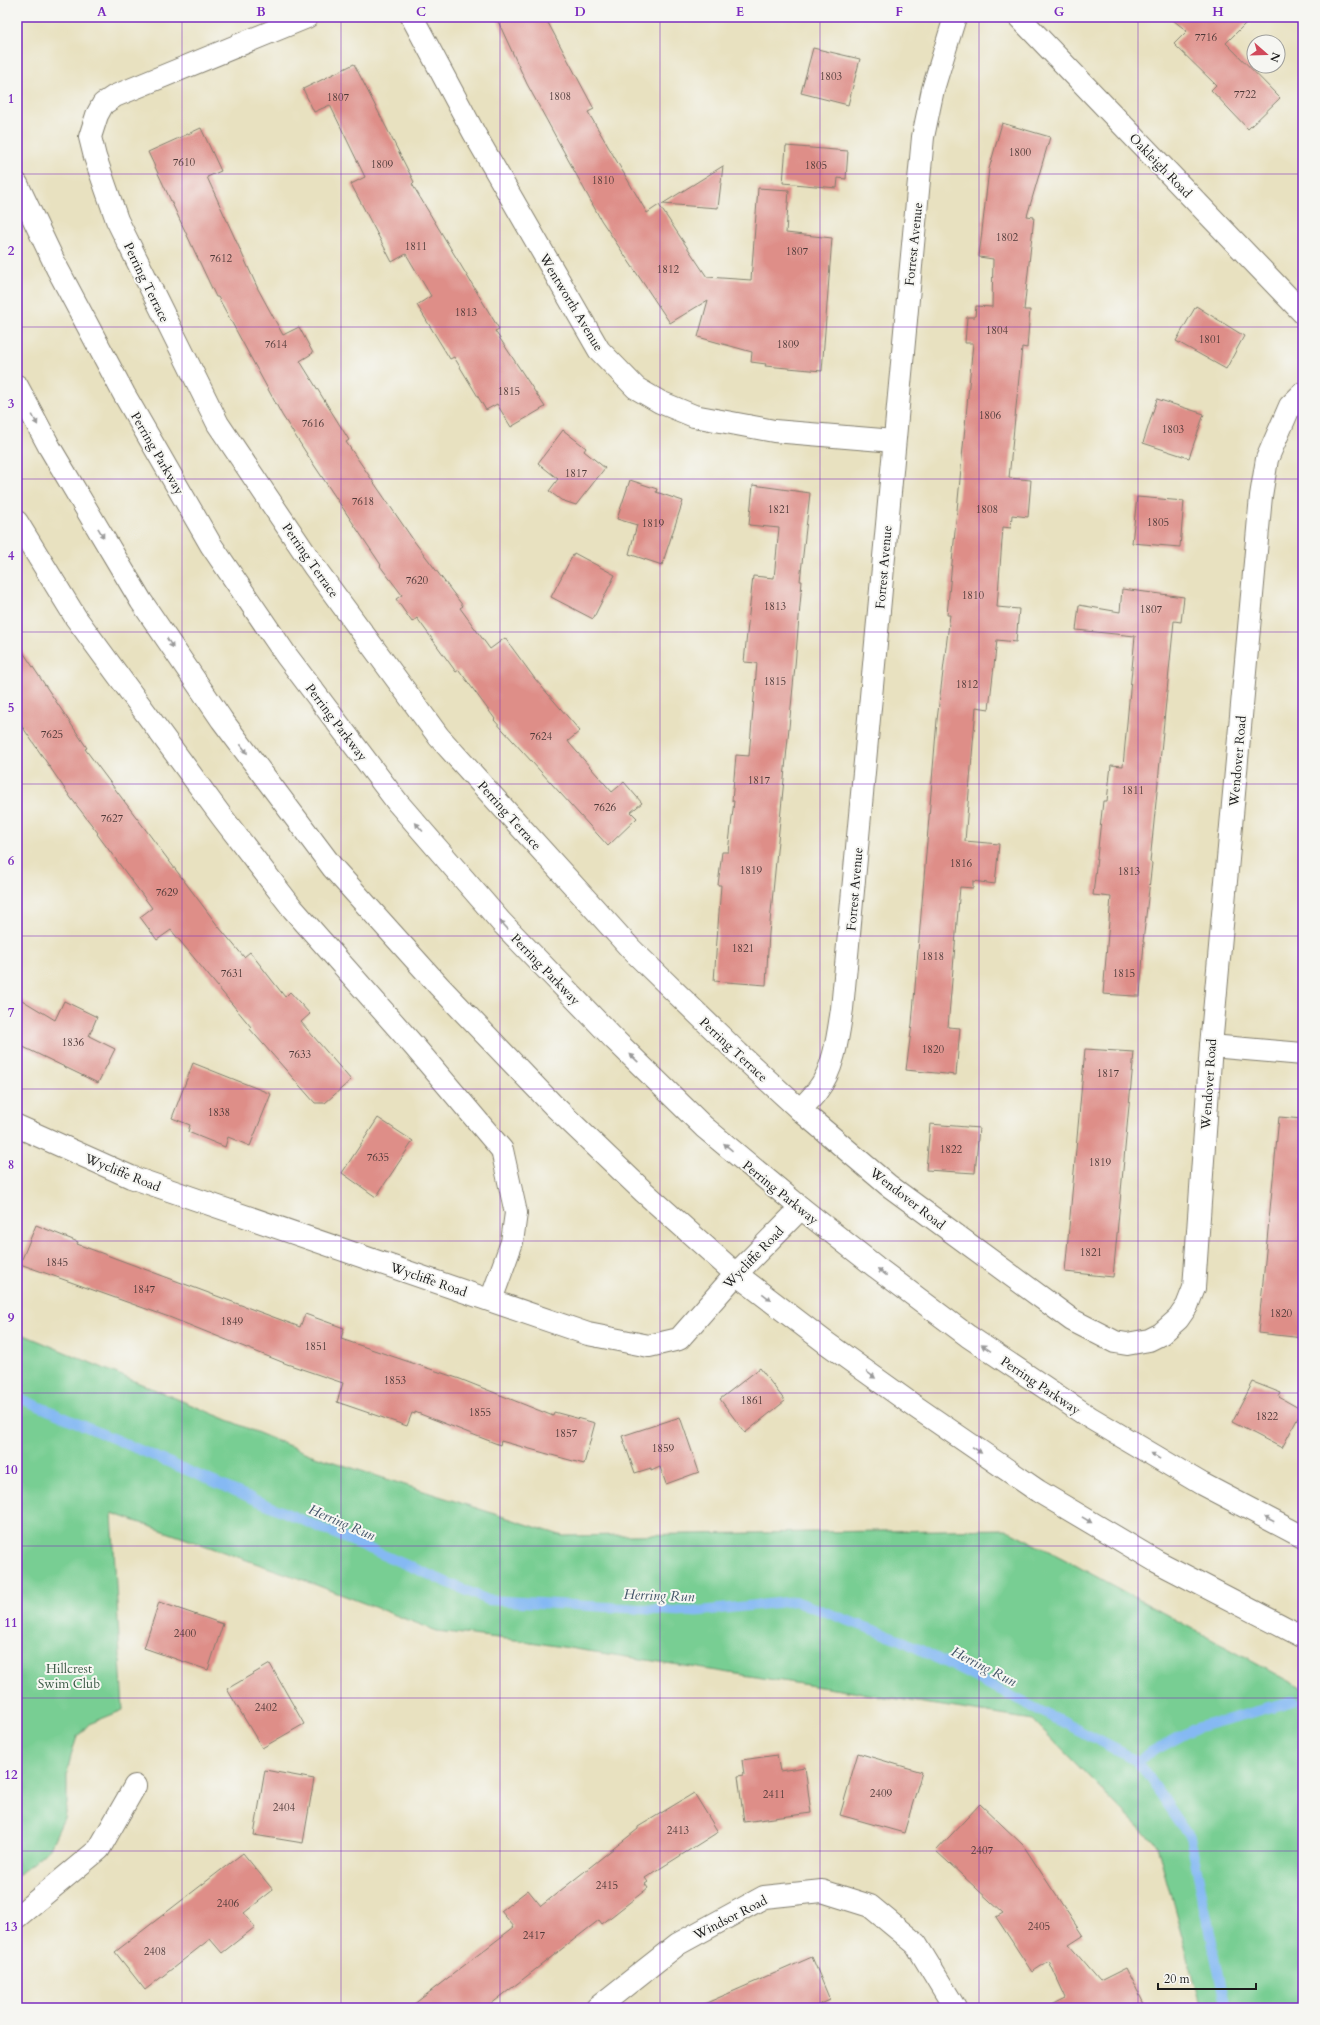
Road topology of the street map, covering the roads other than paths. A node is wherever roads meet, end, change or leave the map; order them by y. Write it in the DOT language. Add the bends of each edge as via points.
graph roads {
  1 [pos="307,17"];
  2 [pos="412,17"];
  3 [pos="955,17"];
  4 [pos="1019,17"];
  5 [pos="17,184"];
  6 [pos="1303,312"];
  7 [pos="17,386"];
  8 [pos="1303,393"];
  9 [pos="894,441"];
  10 [pos="17,522"];
  11 [pos="1211,1046"];
  12 [pos="1303,1054"];
  13 [pos="800,1110"];
  14 [pos="17,1126"];
  15 [pos="801,1208"];
  16 [pos="736,1274"];
  17 [pos="491,1300"];
  18 [pos="1303,1537"];
  19 [pos="1303,1637"];
  20 [pos="136,1786"];
  21 [pos="17,1917"];
  22 [pos="597,2008"];
  23 [pos="954,2008"];
  1 -- 13 [label="street, Perring Terrace" via="115,96 103,104 90,137 117,220 218,424 315,568 439,737 631,949"];
  2 -- 9 [label="street, Wentworth Avenue" via="474,133 599,350 636,388 660,402 694,416 774,431"];
  3 -- 9 [label="street, Forrest Avenue" via="933,90 923,137"];
  4 -- 6 [label="street, Oakleigh Road"];
  15 -- 5 [label="street, Perring Parkway, one-way" via="704,1127 615,1040 501,922 393,796 286,654 211,545 124,394 57,268"];
  7 -- 16 [label="street, one-way" via="50,448 141,601 222,720 333,868 439,986 553,1105 644,1192"];
  8 -- 11 [label="street, Wendover Road" via="1290,406 1267,458 1261,496"];
  9 -- 13 [label="street, Forrest Avenue" via="842,1009 828,1072 818,1090"];
  10 -- 17 [label="street" via="76,618 293,909 502,1150 516,1213 512,1242"];
  11 -- 12 [label="street"];
  11 -- 13 [label="street, Wendover Road" via="1194,1288 1187,1306 1178,1319 1161,1334 1149,1340 1127,1344 1115,1342 1072,1320 888,1185"];
  14 -- 17 [label="street, Wycliffe Road" via="131,1177"];
  15 -- 16 [label="street, Wycliffe Road"];
  18 -- 15 [label="street, Perring Parkway, one-way" via="1202,1484 1089,1417 968,1336"];
  16 -- 17 [label="street, Wycliffe Road" via="679,1339 649,1346 588,1334"];
  16 -- 19 [label="street, one-way" via="825,1342 1038,1491 1156,1560"];
  20 -- 21 [label="street" via="100,1850"];
  22 -- 23 [label="street, Windsor Road" via="678,1944 764,1897 822,1891 870,1906 916,1944"];
}
